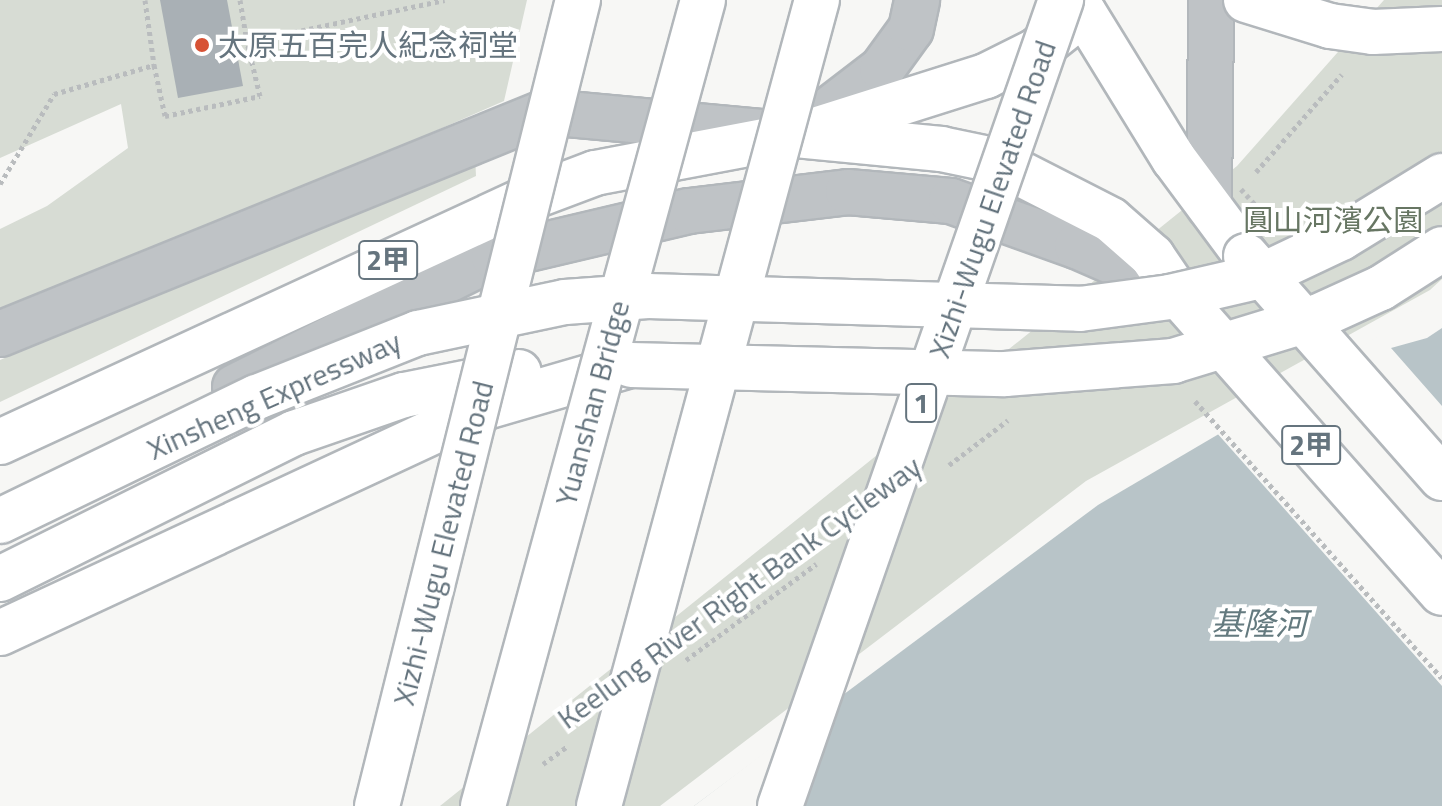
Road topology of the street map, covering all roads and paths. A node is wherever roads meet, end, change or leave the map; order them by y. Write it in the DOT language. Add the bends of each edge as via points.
graph roads {
  1 [pos="145,0"];
  2 [pos="240,0"];
  3 [pos="445,0"];
  4 [pos="578,0"];
  5 [pos="703,0"];
  6 [pos="817,0"];
  7 [pos="917,0"];
  8 [pos="1211,0"];
  9 [pos="1246,0"];
  10 [pos="1068,3"];
  11 [pos="1442,29"];
  12 [pos="247,42"];
  13 [pos="1351,64"];
  14 [pos="154,65"];
  15 [pos="796,135"];
  16 [pos="1442,176"];
  17 [pos="0,184"];
  18 [pos="1225,198"];
  19 [pos="1442,249"];
  20 [pos="1176,292"];
  21 [pos="0,334"];
  22 [pos="631,365"];
  23 [pos="1184,389"];
  24 [pos="1020,411"];
  25 [pos="0,442"];
  26 [pos="947,467"];
  27 [pos="1442,478"];
  28 [pos="0,503"];
  29 [pos="0,521"];
  30 [pos="822,559"];
  31 [pos="0,579"];
  32 [pos="1442,593"];
  33 [pos="0,633"];
  34 [pos="672,670"];
  35 [pos="1442,678"];
  36 [pos="572,742"];
  37 [pos="535,770"];
  38 [pos="377,806"];
  39 [pos="483,806"];
  40 [pos="599,806"];
  41 [pos="780,806"];
  1 -- 14 [label="path"];
  2 -- 12 [label="path"];
  3 -- 12 [label="path"];
  4 -- 38 [label="main road, Xizhi-Wugu Elevated Road, bridge"];
  5 -- 39 [label="main road, Yuanshan Bridge, bridge"];
  6 -- 40 [label="main road, bridge"];
  7 -- 15 [label="lane" via="911,29 882,69"];
  8 -- 18 [label="lane"];
  9 -- 11 [label="main road, bridge" via="1330,26 1373,32"];
  10 -- 15 [label="main road" via="1036,51 986,76"];
  10 -- 18 [label="main road, 2甲" via="1174,159"];
  10 -- 41 [label="main road, Xizhi-Wugu Elevated Road / 1, bridge"];
  12 -- 14 [label="path" via="260,96 165,116"];
  13 -- 18 [label="path"];
  14 -- 17 [label="path" via="54,94"];
  15 -- 20 [label="main road, 2甲" via="941,149 994,160 1111,220 1152,256"];
  15 -- 21 [label="lane" via="546,112"];
  15 -- 25 [label="main road, 2甲" via="595,173 529,198"];
  16 -- 29 [label="main road, Xinsheng Expressway, bridge" via="1341,238 1261,276 1170,297 1080,309 648,296 565,302 418,333 257,397"];
  18 -- 27 [label="main road, 2甲, bridge" via="1246,256"];
  19 -- 22 [label="main road, Xinsheng Expressway, bridge" via="1381,288 1317,317 1173,361 1005,374"];
  20 -- 28 [label="lane" via="1077,246 951,201 848,192 689,211 494,257"];
  20 -- 32 [label="main road, 2甲, bridge"];
  22 -- 31 [label="main road, Xinsheng Expressway, bridge" via="477,377 362,407 294,433"];
  22 -- 33 [label="main road, bridge" via="486,407"];
  23 -- 35 [label="path, bridge"];
  24 -- 26 [label="path, Keelung River Right Bank Cycleway"];
  30 -- 34 [label="path, Keelung River Right Bank Cycleway"];
  36 -- 37 [label="path, Keelung River Right Bank Cycleway"];
}
